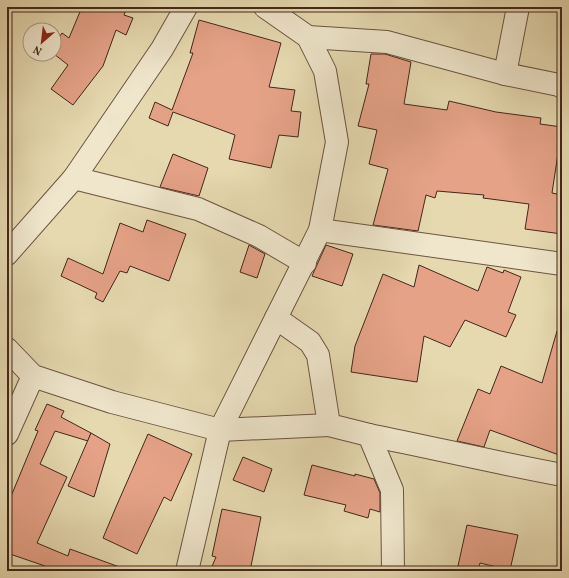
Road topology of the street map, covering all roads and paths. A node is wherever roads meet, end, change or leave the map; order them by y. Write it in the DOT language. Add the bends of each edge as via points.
graph roads {
  1 [pos="186,7"];
  2 [pos="265,7"];
  3 [pos="518,7"];
  4 [pos="308,37"];
  5 [pos="505,74"];
  6 [pos="561,86"];
  7 [pos="74,178"];
  8 [pos="320,230"];
  9 [pos="7,254"];
  10 [pos="305,263"];
  11 [pos="562,264"];
  12 [pos="276,318"];
  13 [pos="7,349"];
  14 [pos="33,376"];
  15 [pos="329,425"];
  16 [pos="220,430"];
  17 [pos="7,434"];
  18 [pos="369,435"];
  19 [pos="562,475"];
  20 [pos="187,571"];
  21 [pos="393,571"];
  1 -- 7 [label="street" via="162,49"];
  2 -- 4 [label="street"];
  3 -- 5 [label="street"];
  4 -- 5 [label="street" via="387,42"];
  4 -- 8 [label="street" via="325,71 337,142"];
  5 -- 6 [label="street"];
  7 -- 9 [label="street"];
  7 -- 10 [label="street" via="198,209 259,236"];
  8 -- 10 [label="street"];
  8 -- 11 [label="street"];
  10 -- 12 [label="street"];
  12 -- 15 [label="street" via="310,342 318,355"];
  12 -- 16 [label="street"];
  13 -- 14 [label="street"];
  14 -- 16 [label="street" via="112,402"];
  14 -- 17 [label="street"];
  15 -- 16 [label="street"];
  15 -- 18 [label="street"];
  16 -- 20 [label="street"];
  18 -- 19 [label="street"];
  18 -- 21 [label="street" via="392,490"];
}
